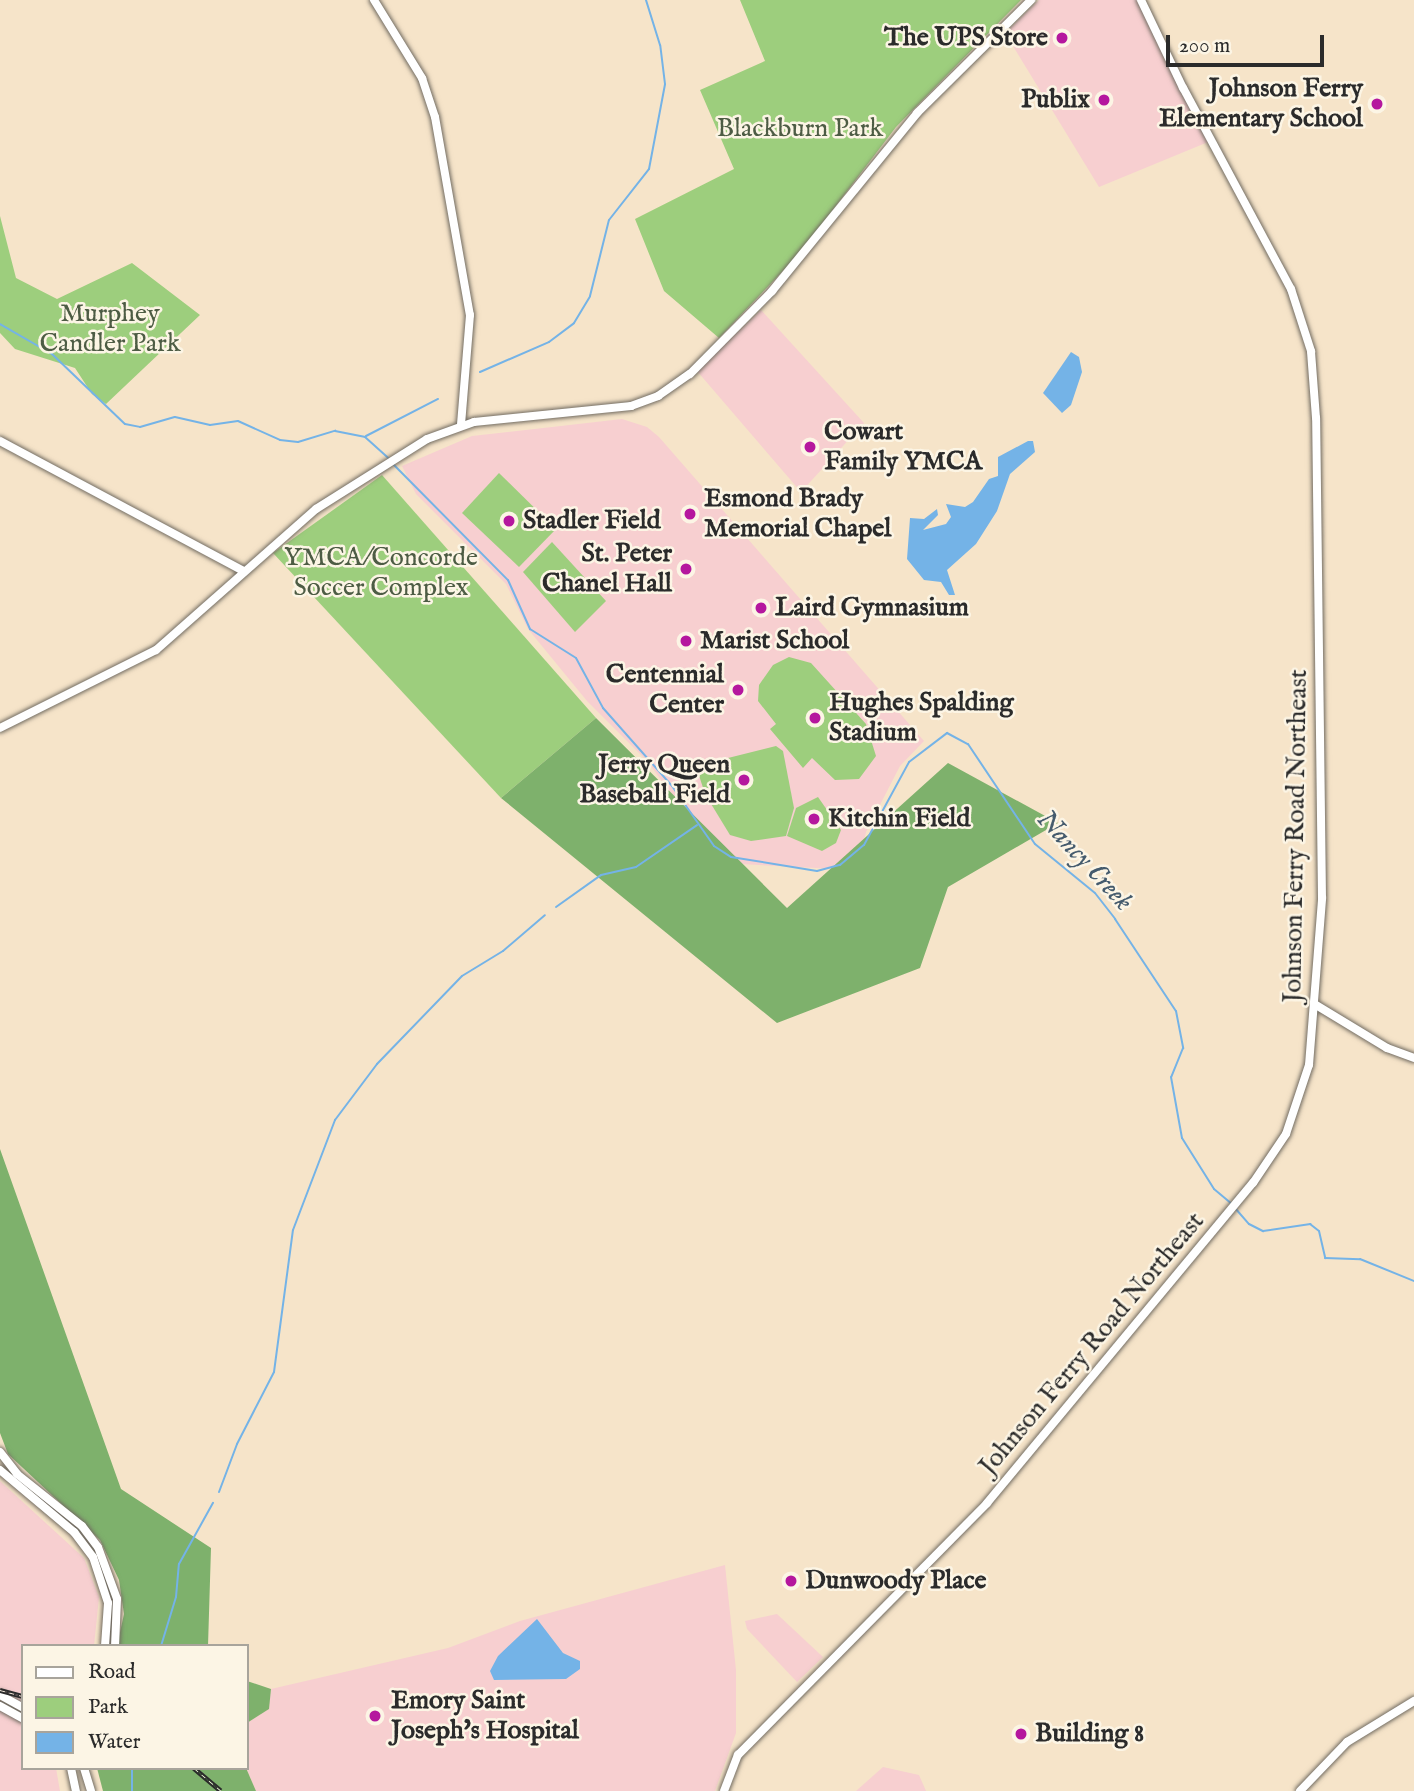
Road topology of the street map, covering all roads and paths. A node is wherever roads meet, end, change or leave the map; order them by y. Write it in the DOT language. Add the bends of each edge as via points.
graph roads {
  1 [pos="374,0"];
  2 [pos="1031,0"];
  3 [pos="1141,0"];
  4 [pos="461,425"];
  5 [pos="0,441"];
  6 [pos="243,571"];
  7 [pos="0,728"];
  8 [pos="1317,1005"];
  9 [pos="1414,1058"];
  10 [pos="0,1452"];
  11 [pos="0,1470"];
  12 [pos="105,1644"];
  13 [pos="116,1644"];
  14 [pos="0,1695"];
  15 [pos="1414,1701"];
  16 [pos="0,1706"];
  17 [pos="21,1708"];
  18 [pos="21,1718"];
  19 [pos="71,1770"];
  20 [pos="85,1770"];
  21 [pos="76,1791"];
  22 [pos="91,1791"];
  23 [pos="724,1791"];
  24 [pos="1300,1791"];
  1 -- 4 [label="main road" via="422,78 435,117 470,315"];
  2 -- 4 [label="main road" via="917,113 796,265 690,374 659,396 631,406"];
  3 -- 8 [label="main road, Johnson Ferry Road Northeast" via="1291,289 1311,351 1317,418 1321,712 1322,918"];
  4 -- 6 [label="main road" via="371,472 316,509"];
  5 -- 6 [label="main road"];
  6 -- 7 [label="main road" via="140,660"];
  8 -- 9 [label="main road" via="1387,1048"];
  8 -- 23 [label="main road, Johnson Ferry Road Northeast" via="1309,1065 1286,1134 1240,1200 987,1503 738,1755"];
  10 -- 13 [label="main road" via="17,1474 70,1515 98,1547 117,1599"];
  11 -- 12 [label="main road" via="87,1548 106,1595"];
  14 -- 17 [label="main road"];
  15 -- 24 [label="main road" via="1348,1742"];
  16 -- 18 [label="main road"];
  19 -- 21 [label="main road"];
  20 -- 22 [label="main road"];
}
